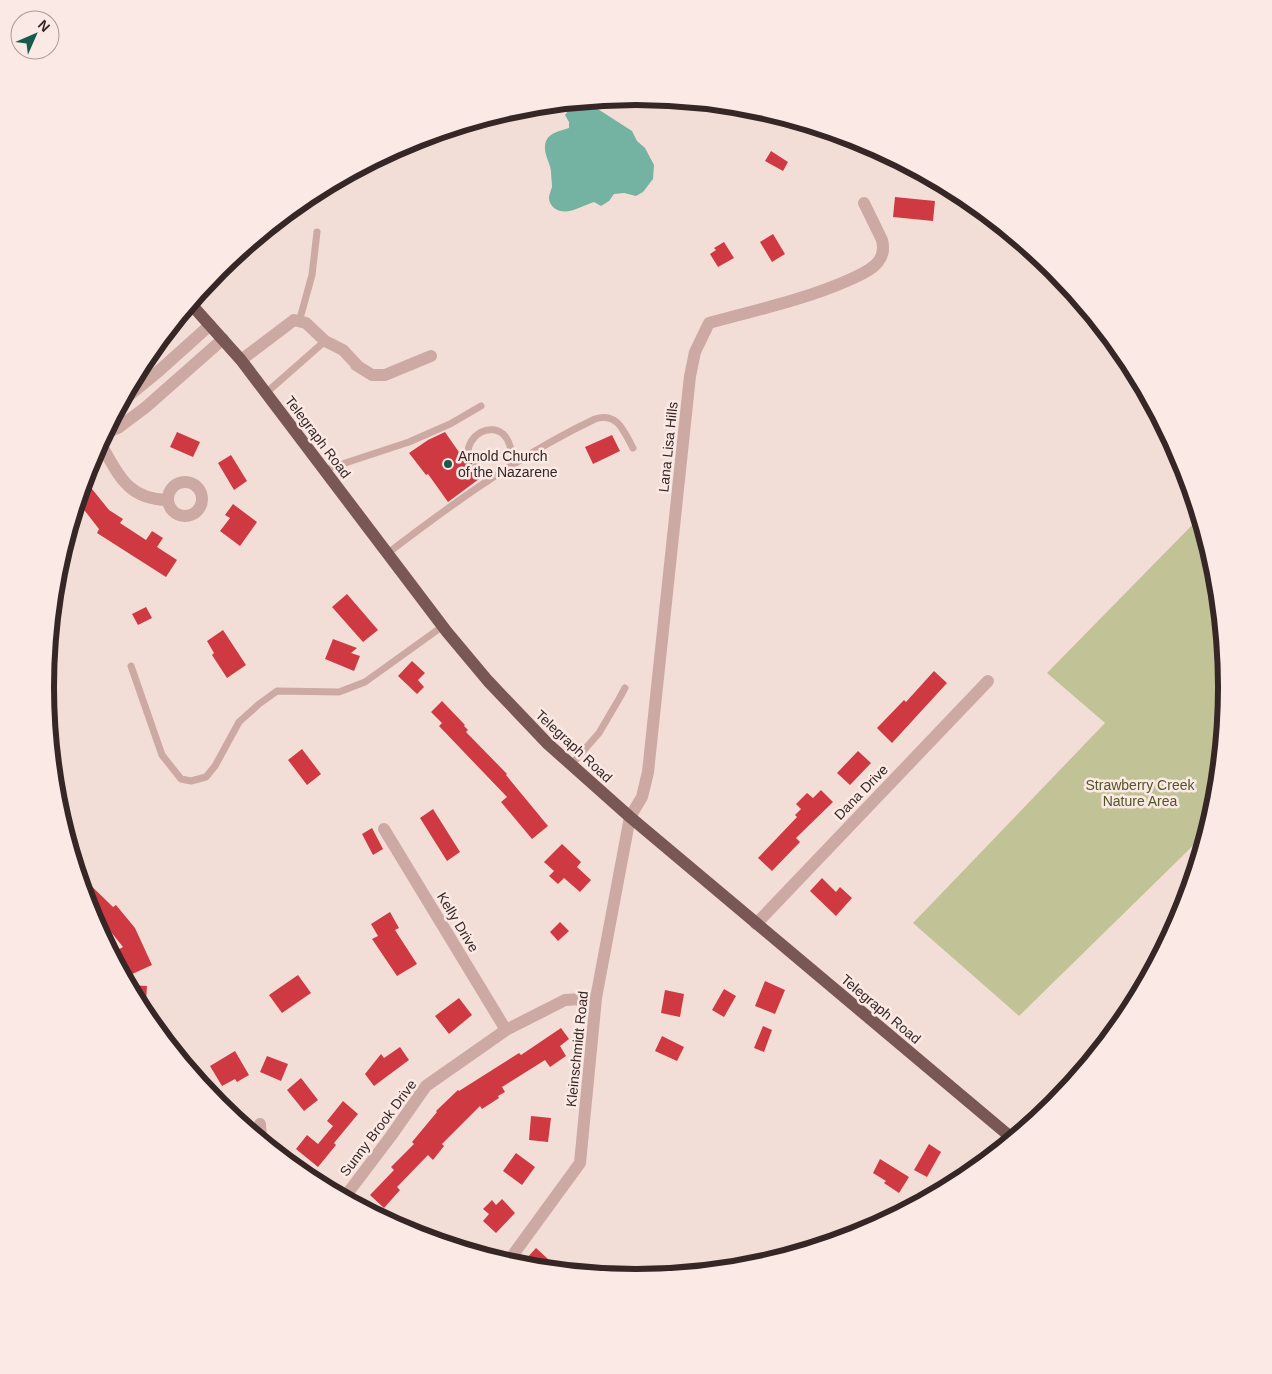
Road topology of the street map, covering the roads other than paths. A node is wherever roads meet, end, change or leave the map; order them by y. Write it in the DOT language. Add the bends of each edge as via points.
graph roads {
  1 [pos="864,203"];
  2 [pos="317,232"];
  3 [pos="194,308"];
  4 [pos="299,322"];
  5 [pos="210,325"];
  6 [pos="223,339"];
  7 [pos="325,341"];
  8 [pos="431,356"];
  9 [pos="240,360"];
  10 [pos="136,390"];
  11 [pos="266,392"];
  12 [pos="481,406"];
  13 [pos="114,430"];
  14 [pos="633,448"];
  15 [pos="104,450"];
  16 [pos="468,454"];
  17 [pos="516,463"];
  18 [pos="476,466"];
  19 [pos="324,470"];
  20 [pos="488,481"];
  21 [pos="167,500"];
  22 [pos="388,553"];
  23 [pos="443,626"];
  24 [pos="131,666"];
  25 [pos="988,681"];
  26 [pos="625,688"];
  27 [pos="571,765"];
  28 [pos="630,817"];
  29 [pos="384,829"];
  30 [pos="756,924"];
  31 [pos="596,998"];
  32 [pos="506,1030"];
  33 [pos="260,1124"];
  34 [pos="261,1132"];
  35 [pos="1008,1135"];
  36 [pos="348,1193"];
  37 [pos="512,1256"];
  1 -- 28 [label="street, Lana Lisa Hills" via="883,246 878,263 860,275 814,294 709,323 695,352 650,758 642,797"];
  2 -- 4 [label="lane" via="312,275"];
  3 -- 5 [label="main road, Telegraph Road"];
  4 -- 7 [label="street" via="306,323"];
  4 -- 9 [label="street" via="294,320"];
  5 -- 6 [label="main road, Telegraph Road"];
  5 -- 10 [label="street"];
  6 -- 9 [label="main road, Telegraph Road"];
  6 -- 13 [label="street" via="146,407"];
  7 -- 8 [label="street" via="343,350 356,365 372,375 385,375"];
  7 -- 11 [label="lane"];
  9 -- 11 [label="main road, Telegraph Road"];
  11 -- 19 [label="main road, Telegraph Road"];
  12 -- 19 [label="lane" via="409,442"];
  14 -- 17 [label="lane" via="618,424 609,418 600,418"];
  15 -- 21 [label="street" via="121,480 132,490 148,498"];
  16 -- 17 [label="lane" via="474,436 495,430 509,442"];
  17 -- 20 [label="lane"];
  18 -- 20 [label="lane"];
  19 -- 22 [label="main road, Telegraph Road"];
  20 -- 22 [label="lane"];
  22 -- 23 [label="main road, Telegraph Road"];
  23 -- 24 [label="lane" via="365,682 339,692 277,691 239,722 206,777 191,781 181,779 162,755"];
  23 -- 27 [label="main road, Telegraph Road" via="488,681"];
  25 -- 30 [label="street, Dana Drive"];
  26 -- 27 [label="lane" via="599,733"];
  27 -- 28 [label="main road, Telegraph Road"];
  28 -- 30 [label="main road, Telegraph Road"];
  28 -- 31 [label="street, Kleinschmidt Road"];
  29 -- 32 [label="street, Kelly Drive"];
  30 -- 35 [label="main road, Telegraph Road"];
  31 -- 32 [label="street, Sunny Brook Drive" via="565,1000"];
  31 -- 37 [label="street, Kleinschmidt Road" via="580,1163"];
  32 -- 36 [label="street, Sunny Brook Drive" via="426,1086"];
  33 -- 34 [label="street"];
}
